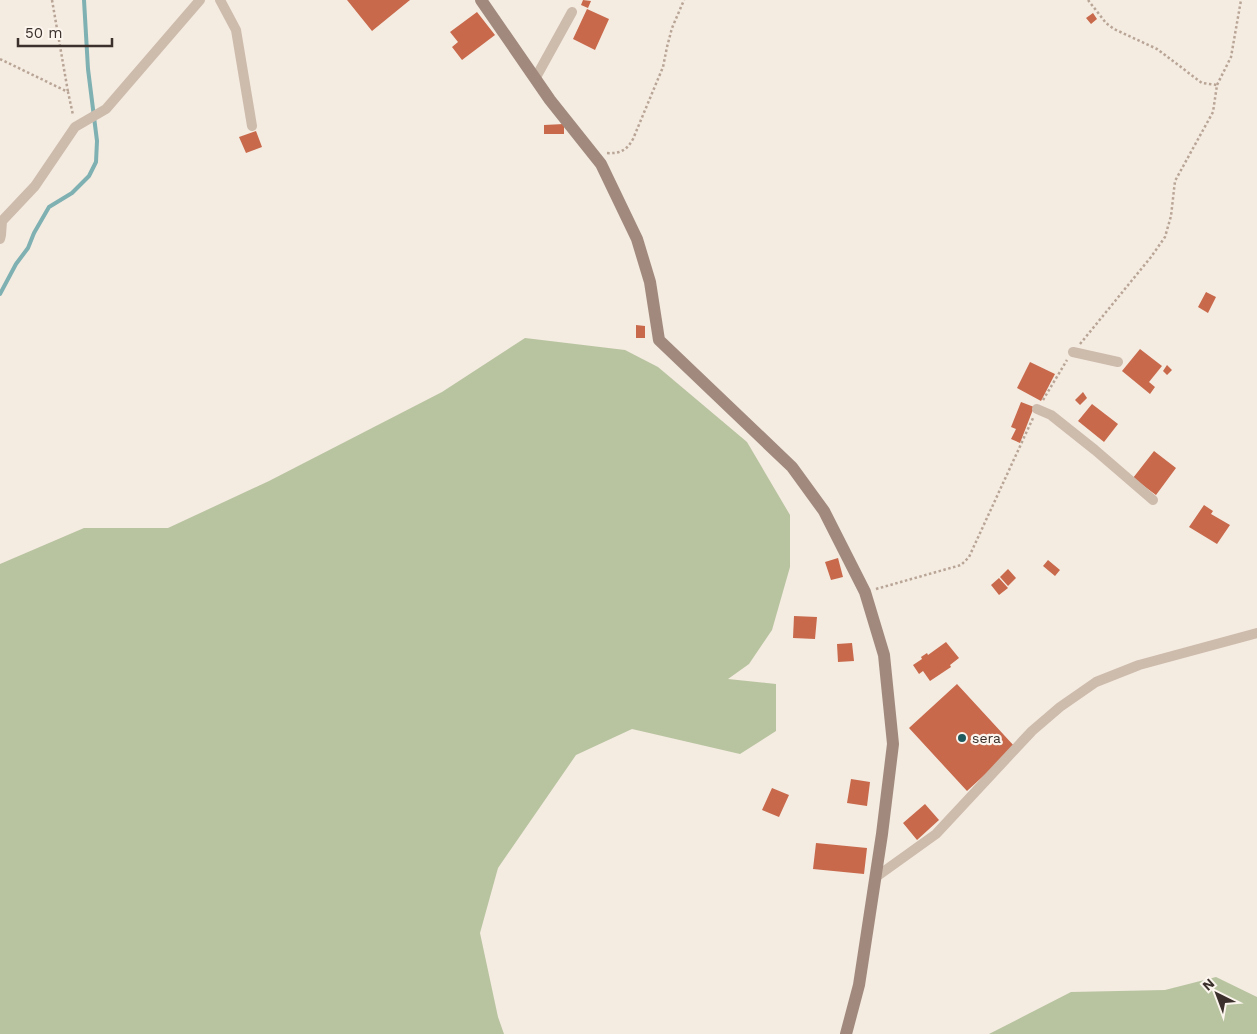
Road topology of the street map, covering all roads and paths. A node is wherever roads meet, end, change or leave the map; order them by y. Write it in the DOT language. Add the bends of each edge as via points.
graph roads {
  1 [pos="52,0"];
  2 [pos="200,0"];
  3 [pos="220,0"];
  4 [pos="481,0"];
  5 [pos="684,0"];
  6 [pos="1088,0"];
  7 [pos="1241,0"];
  8 [pos="572,12"];
  9 [pos="0,59"];
  10 [pos="535,79"];
  11 [pos="1217,85"];
  12 [pos="68,92"];
  13 [pos="75,126"];
  14 [pos="252,126"];
  15 [pos="589,149"];
  16 [pos="0,239"];
  17 [pos="1073,352"];
  18 [pos="1118,362"];
  19 [pos="1038,410"];
  20 [pos="1153,500"];
  21 [pos="865,592"];
  22 [pos="1257,633"];
  23 [pos="876,877"];
  24 [pos="846,1034"];
  1 -- 12 [label="path"];
  2 -- 13 [label="street" via="106,109"];
  3 -- 14 [label="street" via="236,30"];
  4 -- 10 [label="street"];
  5 -- 15 [label="path" via="669,37 663,67 633,140 621,152 611,154"];
  6 -- 11 [label="path" via="1114,29 1157,49 1202,83"];
  7 -- 11 [label="path" via="1231,57"];
  8 -- 10 [label="street"];
  9 -- 12 [label="path"];
  10 -- 15 [label="street"];
  11 -- 17 [label="path" via="1213,112 1176,181 1165,237"];
  12 -- 13 [label="path"];
  13 -- 16 [label="street" via="35,186 2,221"];
  15 -- 21 [label="street" via="601,164 637,240 650,282 659,340 792,468 824,512"];
  17 -- 18 [label="street"];
  17 -- 19 [label="path"];
  19 -- 20 [label="street" via="1051,415"];
  19 -- 21 [label="path" via="968,557 961,565"];
  21 -- 23 [label="street" via="884,655 893,744"];
  22 -- 23 [label="street" via="1139,665 1096,682 1032,731 936,834"];
  23 -- 24 [label="street" via="859,985"];
}
